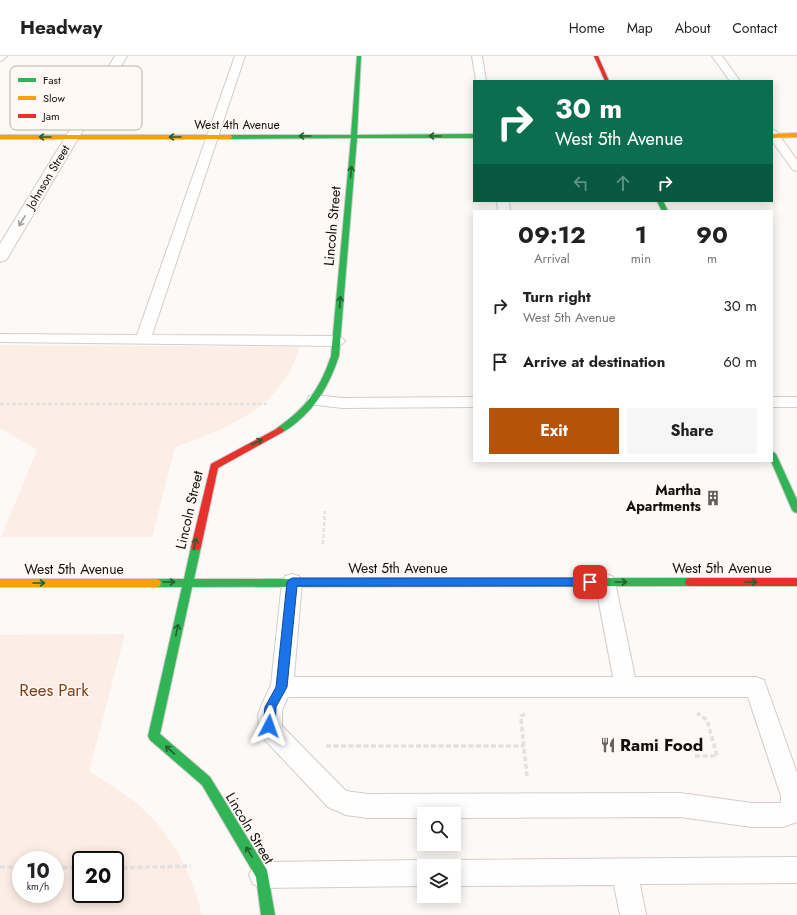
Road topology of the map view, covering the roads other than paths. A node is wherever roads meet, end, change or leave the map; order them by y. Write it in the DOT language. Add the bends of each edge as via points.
graph roads {
  1 [pos="121,56"];
  2 [pos="240,56"];
  3 [pos="360,56"];
  4 [pos="477,56"];
  5 [pos="596,56"];
  6 [pos="717,56"];
  7 [pos="115,66"];
  8 [pos="481,80"];
  9 [pos="607,80"];
  10 [pos="734,80"];
  11 [pos="76,130"];
  12 [pos="773,135"];
  13 [pos="354,136"];
  14 [pos="473,136"];
  15 [pos="797,136"];
  16 [pos="0,137"];
  17 [pos="72,137"];
  18 [pos="212,137"];
  19 [pos="797,168"];
  20 [pos="0,258"];
  21 [pos="0,338"];
  22 [pos="143,339"];
  23 [pos="337,341"];
  24 [pos="315,400"];
  25 [pos="473,402"];
  26 [pos="773,402"];
  27 [pos="797,402"];
  28 [pos="773,456"];
  29 [pos="797,510"];
  30 [pos="187,582"];
  31 [pos="292,582"];
  32 [pos="606,582"];
  33 [pos="797,582"];
  34 [pos="0,583"];
  35 [pos="282,687"];
  36 [pos="626,687"];
  37 [pos="795,796"];
  38 [pos="797,870"];
  39 [pos="625,872"];
  40 [pos="417,873"];
  41 [pos="461,873"];
  42 [pos="262,875"];
  43 [pos="268,915"];
  44 [pos="633,915"];
  1 -- 7 [label="street, Johnson Street"];
  2 -- 18 [label="lane"];
  3 -- 13 [label="main road, Lincoln Street"];
  4 -- 8 [label="lane"];
  5 -- 9 [label="main road"];
  6 -- 10 [label="lane"];
  11 -- 17 [label="street, Johnson Street"];
  12 -- 15 [label="main road"];
  12 -- 19 [label="lane"];
  14 -- 13 [label="main road, West 4th Avenue, one-way"];
  13 -- 18 [label="main road, West 4th Avenue, one-way"];
  23 -- 13 [label="main road, Lincoln Street, one-way"];
  17 -- 16 [label="main road, West 4th Avenue, one-way"];
  18 -- 17 [label="main road, West 4th Avenue, one-way"];
  17 -- 20 [label="street, Johnson Street, one-way"];
  18 -- 22 [label="lane"];
  21 -- 22 [label="lane"];
  22 -- 23 [label="lane"];
  23 -- 24 [label="main road, Lincoln Street" via="326,383"];
  24 -- 25 [label="lane" via="342,403"];
  30 -- 24 [label="main road, Lincoln Street, one-way" via="214,466 279,429 306,410"];
  26 -- 27 [label="lane"];
  28 -- 29 [label="main road"];
  30 -- 31 [label="main road, West 5th Avenue"];
  34 -- 30 [label="main road, West 5th Avenue, one-way"];
  42 -- 30 [label="main road, Lincoln Street, one-way" via="206,781 154,736"];
  31 -- 32 [label="main road, West 5th Avenue"];
  31 -- 35 [label="lane"];
  32 -- 33 [label="main road, West 5th Avenue, one-way"];
  32 -- 36 [label="lane"];
  35 -- 36 [label="lane"];
  35 -- 37 [label="lane" via="270,707 269,726 327,790 346,803 368,806 680,805 752,815 782,815 791,812"];
  36 -- 37 [label="lane" via="756,687"];
  38 -- 39 [label="lane"];
  39 -- 41 [label="lane"];
  39 -- 44 [label="lane"];
  40 -- 42 [label="lane"];
  42 -- 43 [label="main road, Lincoln Street"];
}
